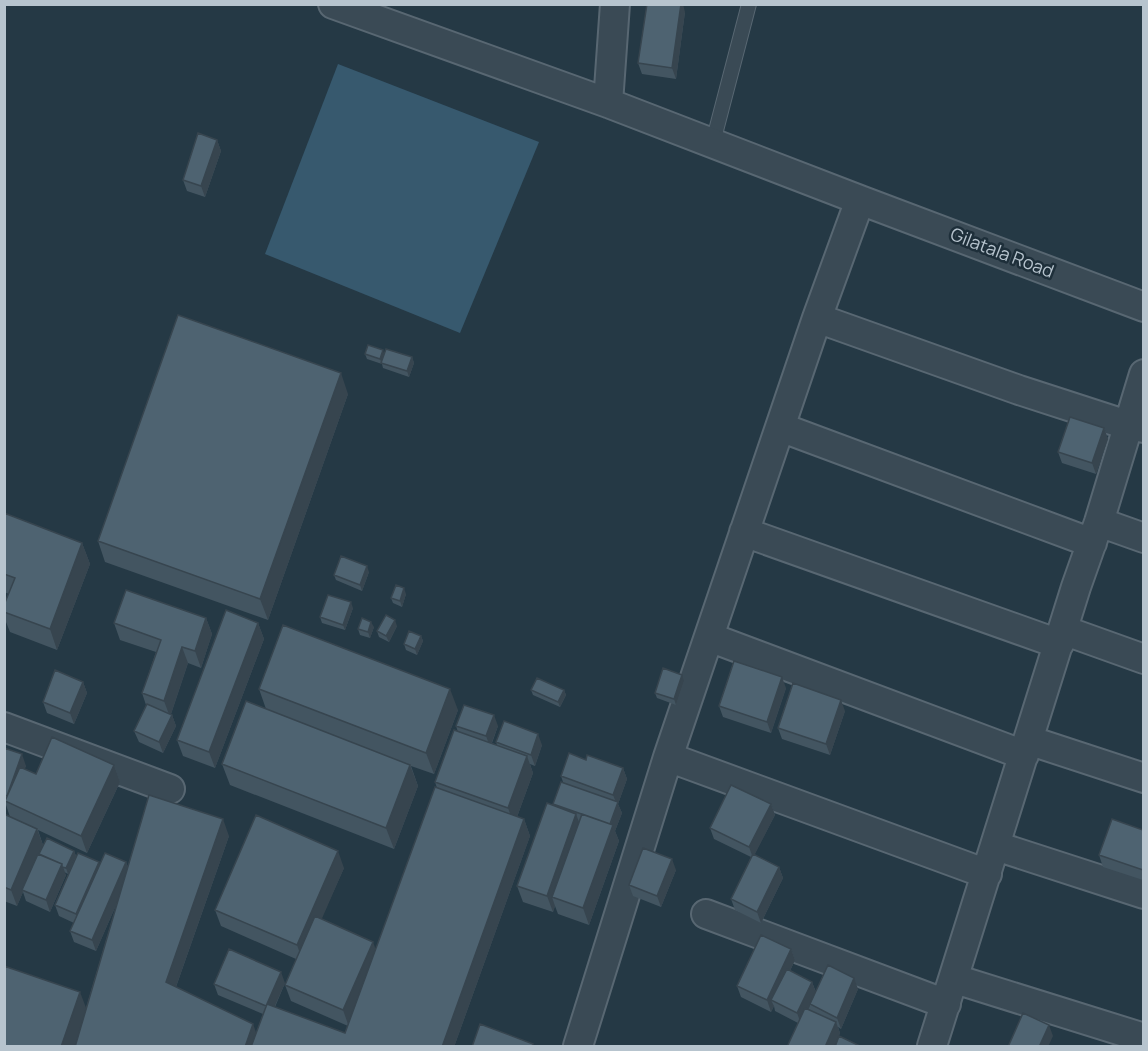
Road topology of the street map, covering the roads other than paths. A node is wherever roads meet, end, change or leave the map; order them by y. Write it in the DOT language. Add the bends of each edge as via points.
graph roads {
  1 [pos="333,4"];
  2 [pos="615,4"];
  3 [pos="749,4"];
  4 [pos="608,103"];
  5 [pos="713,142"];
  6 [pos="860,200"];
  7 [pos="1143,307"];
  8 [pos="817,318"];
  9 [pos="1143,374"];
  10 [pos="780,427"];
  11 [pos="1136,427"];
  12 [pos="744,532"];
  13 [pos="1095,533"];
  14 [pos="1143,538"];
  15 [pos="709,637"];
  16 [pos="1061,637"];
  17 [pos="1143,659"];
  18 [pos="4,728"];
  19 [pos="1026,748"];
  20 [pos="668,757"];
  21 [pos="1143,778"];
  22 [pos="170,789"];
  23 [pos="996,846"];
  24 [pos="987,874"];
  25 [pos="1143,894"];
  26 [pos="706,914"];
  27 [pos="950,991"];
  28 [pos="1143,1038"];
  29 [pos="578,1047"];
  30 [pos="932,1047"];
  1 -- 4 [label="street, Gilatala Road"];
  2 -- 4 [label="street"];
  3 -- 5 [label="lane"];
  4 -- 5 [label="street, Gilatala Road"];
  5 -- 6 [label="street, Gilatala Road"];
  6 -- 7 [label="street, Gilatala Road"];
  6 -- 8 [label="street"];
  8 -- 10 [label="street"];
  8 -- 11 [label="street"];
  9 -- 11 [label="street"];
  10 -- 12 [label="street"];
  10 -- 13 [label="street"];
  11 -- 13 [label="street"];
  12 -- 15 [label="street"];
  12 -- 16 [label="street"];
  13 -- 14 [label="street"];
  13 -- 16 [label="street"];
  15 -- 19 [label="street"];
  15 -- 20 [label="street"];
  16 -- 17 [label="street"];
  16 -- 19 [label="street"];
  18 -- 22 [label="street"];
  19 -- 21 [label="street"];
  19 -- 23 [label="street"];
  20 -- 24 [label="street"];
  20 -- 29 [label="street"];
  23 -- 24 [label="street"];
  23 -- 25 [label="street"];
  24 -- 27 [label="street"];
  26 -- 27 [label="street"];
  27 -- 28 [label="street"];
  27 -- 30 [label="street"];
}
